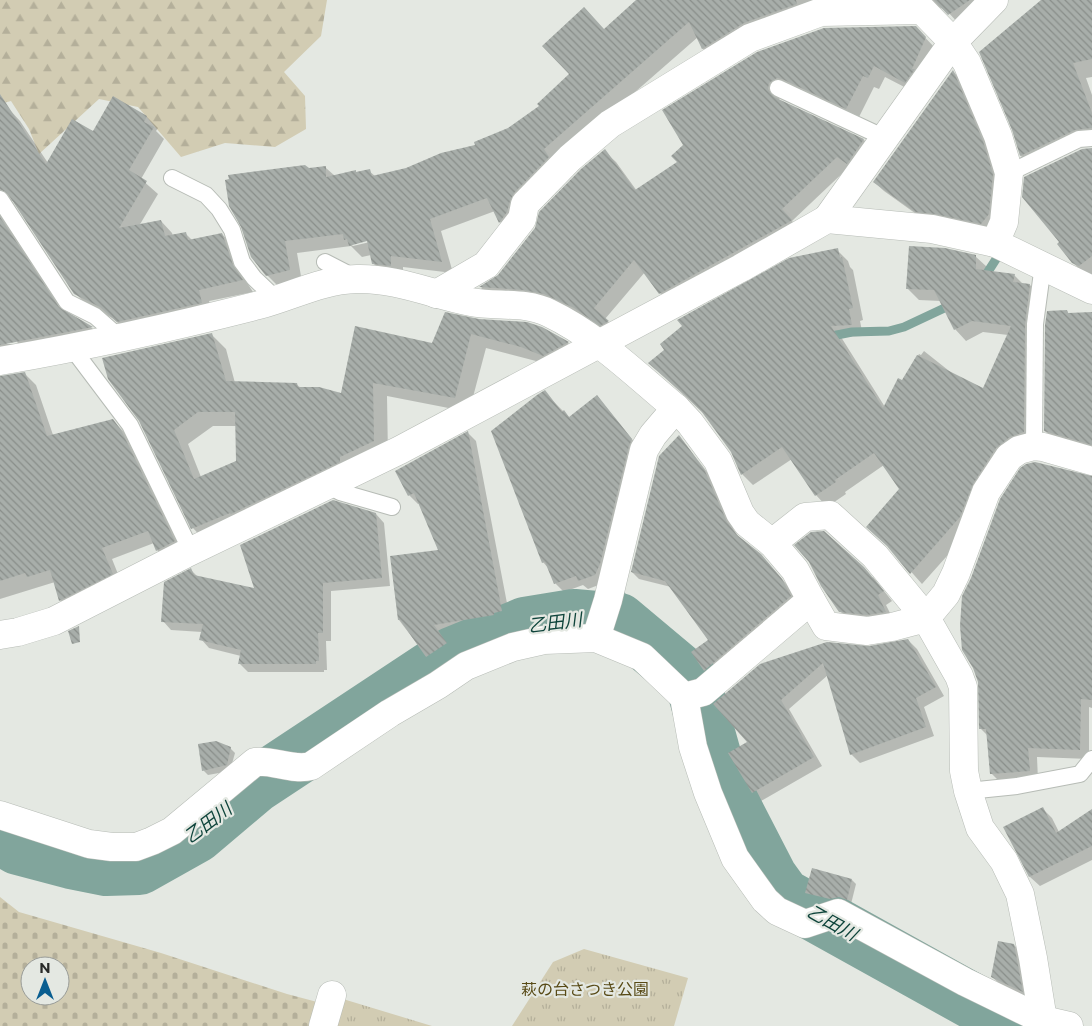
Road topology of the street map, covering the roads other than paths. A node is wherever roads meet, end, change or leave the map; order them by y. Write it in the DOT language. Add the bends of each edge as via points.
graph roads {
  1 [pos="994,0"];
  2 [pos="919,5"];
  3 [pos="953,42"];
  4 [pos="778,88"];
  5 [pos="885,138"];
  6 [pos="1092,138"];
  7 [pos="1009,172"];
  8 [pos="172,178"];
  9 [pos="0,199"];
  10 [pos="827,219"];
  11 [pos="995,243"];
  12 [pos="325,262"];
  13 [pos="1042,265"];
  14 [pos="358,278"];
  15 [pos="1092,290"];
  16 [pos="436,294"];
  17 [pos="276,299"];
  18 [pos="119,337"];
  19 [pos="598,343"];
  20 [pos="72,348"];
  21 [pos="0,360"];
  22 [pos="683,416"];
  23 [pos="1034,446"];
  24 [pos="1092,461"];
  25 [pos="327,486"];
  26 [pos="392,506"];
  27 [pos="772,543"];
  28 [pos="191,551"];
  29 [pos="811,600"];
  30 [pos="926,618"];
  31 [pos="0,634"];
  32 [pos="596,638"];
  33 [pos="684,697"];
  34 [pos="1092,759"];
  35 [pos="968,791"];
  36 [pos="2,815"];
  37 [pos="332,996"];
  38 [pos="1042,1020"];
  39 [pos="323,1026"];
  40 [pos="1069,1026"];
  1 -- 3 [label="street"];
  2 -- 3 [label="street"];
  2 -- 16 [label="street" via="820,12 750,38 610,124 524,204 522,219 486,265"];
  3 -- 5 [label="street"];
  3 -- 7 [label="street" via="967,63 998,136"];
  4 -- 5 [label="lane"];
  5 -- 10 [label="street"];
  6 -- 7 [label="lane" via="1079,138"];
  7 -- 11 [label="street" via="1004,222"];
  8 -- 17 [label="lane" via="206,195 219,208 232,230 242,262"];
  9 -- 18 [label="lane" via="67,302 95,316"];
  10 -- 11 [label="street" via="932,229"];
  10 -- 19 [label="street"];
  11 -- 13 [label="street"];
  12 -- 14 [label="lane"];
  13 -- 15 [label="street"];
  13 -- 23 [label="lane" via="1035,324"];
  14 -- 16 [label="street" via="396,283"];
  14 -- 17 [label="street" via="328,281"];
  16 -- 19 [label="street" via="474,303 524,305 548,312"];
  17 -- 18 [label="street"];
  18 -- 20 [label="street"];
  19 -- 22 [label="street"];
  19 -- 25 [label="street"];
  20 -- 21 [label="street"];
  20 -- 28 [label="lane" via="130,425"];
  22 -- 27 [label="street" via="718,461 747,523"];
  22 -- 32 [label="street" via="653,435 644,450"];
  23 -- 24 [label="street"];
  23 -- 30 [label="street" via="1008,457 986,492 956,573 946,594"];
  25 -- 26 [label="lane"];
  25 -- 28 [label="street"];
  27 -- 29 [label="street" via="795,570"];
  27 -- 30 [label="street" via="805,517 830,515 874,556"];
  28 -- 31 [label="street" via="54,621"];
  29 -- 30 [label="street" via="826,626 867,631"];
  29 -- 33 [label="street" via="703,692"];
  30 -- 35 [label="street" via="963,687 964,771"];
  32 -- 33 [label="street" via="642,657"];
  32 -- 36 [label="street" via="544,640 513,646 466,666 311,766 302,768 255,762 172,831 136,847 89,844"];
  33 -- 38 [label="street" via="693,747 735,858 765,900 777,911 805,924 838,913"];
  34 -- 35 [label="lane" via="1080,774"];
  35 -- 38 [label="street" via="980,828 1004,861 1020,894"];
  37 -- 39 [label="street"];
  38 -- 40 [label="street"];
}
